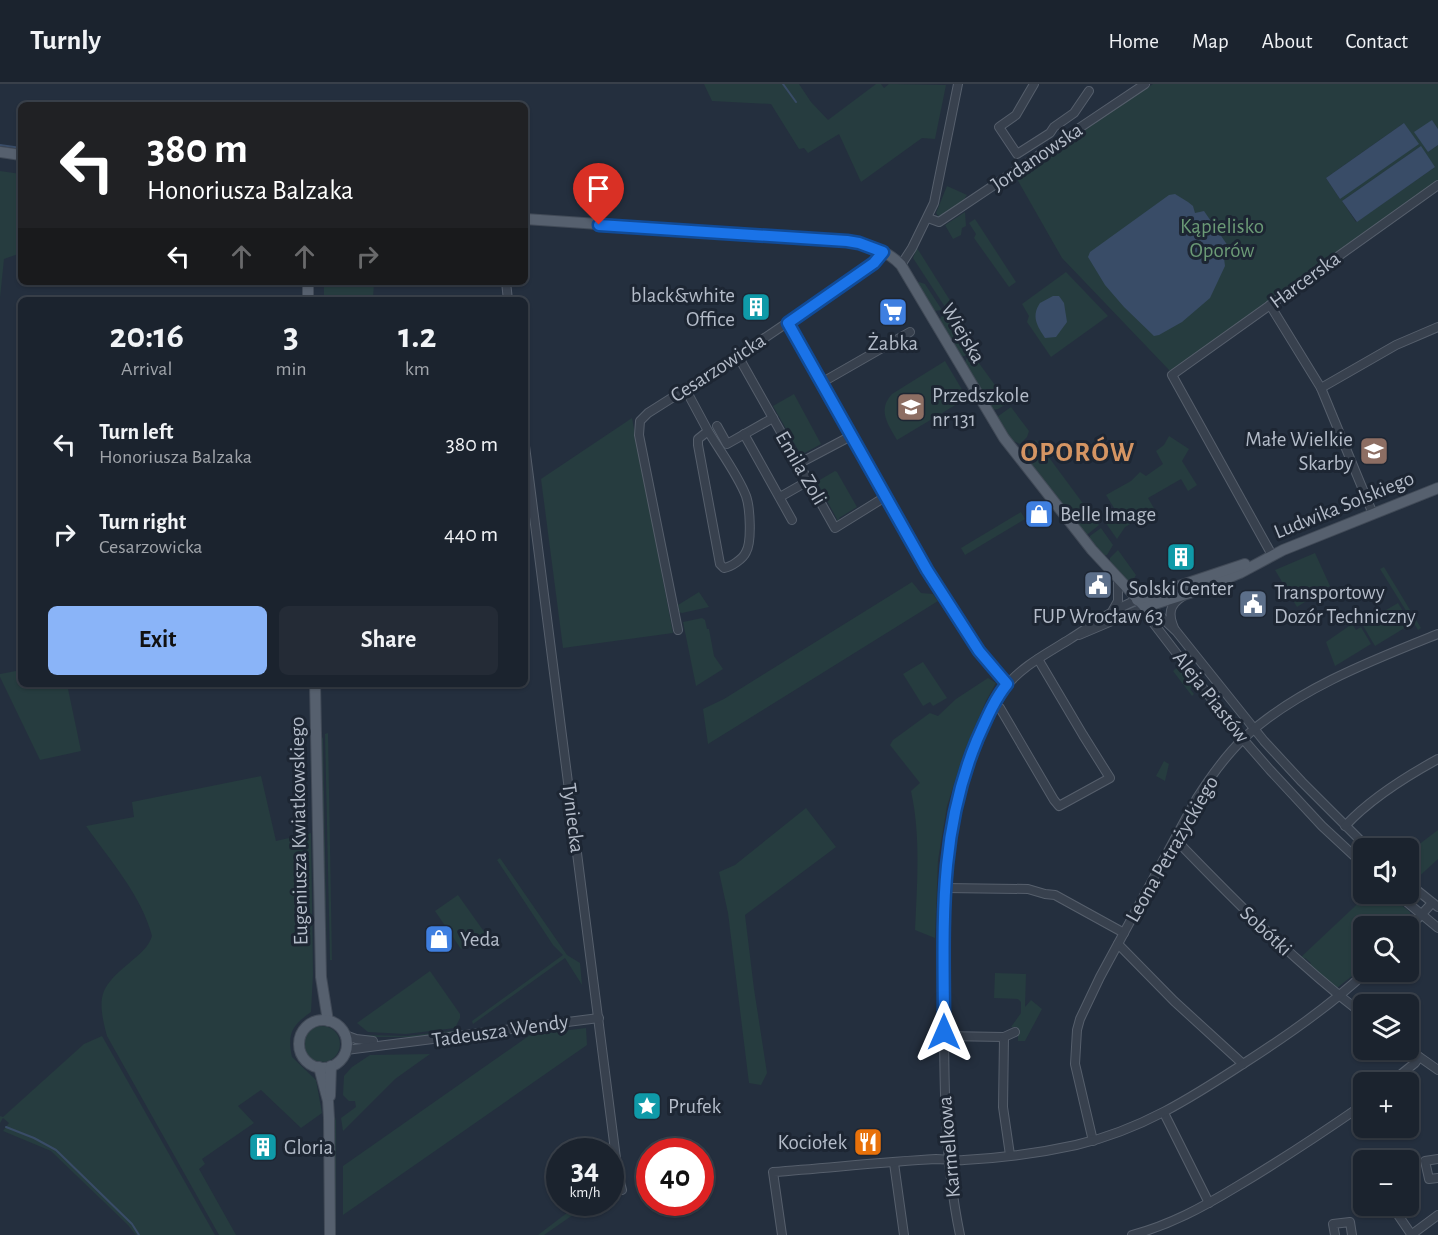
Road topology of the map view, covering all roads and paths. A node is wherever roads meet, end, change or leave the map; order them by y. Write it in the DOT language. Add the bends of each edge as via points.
graph roads {
  1 [pos="1034,84"];
  2 [pos="1145,84"];
  3 [pos="956,86"];
  4 [pos="1089,91"];
  5 [pos="0,152"];
  6 [pos="18,155"];
  7 [pos="1438,185"];
  8 [pos="928,218"];
  9 [pos="528,219"];
  10 [pos="886,254"];
  11 [pos="901,265"];
  12 [pos="1270,305"];
  13 [pos="788,323"];
  14 [pos="1438,327"];
  15 [pos="910,332"];
  16 [pos="738,356"];
  17 [pos="821,383"];
  18 [pos="1321,388"];
  19 [pos="686,390"];
  20 [pos="772,418"];
  21 [pos="717,426"];
  22 [pos="708,431"];
  23 [pos="744,434"];
  24 [pos="852,436"];
  25 [pos="798,464"];
  26 [pos="528,470"];
  27 [pos="808,481"];
  28 [pos="1438,488"];
  29 [pos="885,496"];
  30 [pos="780,497"];
  31 [pos="1373,514"];
  32 [pos="792,520"];
  33 [pos="1268,557"];
  34 [pos="1118,580"];
  35 [pos="1185,595"];
  36 [pos="1141,603"];
  37 [pos="1113,610"];
  38 [pos="678,630"];
  39 [pos="1176,631"];
  40 [pos="1438,634"];
  41 [pos="1074,637"];
  42 [pos="1038,658"];
  43 [pos="1007,684"];
  44 [pos="315,687"];
  45 [pos="994,704"];
  46 [pos="1254,730"];
  47 [pos="1243,739"];
  48 [pos="1438,759"];
  49 [pos="1345,826"];
  50 [pos="1358,838"];
  51 [pos="1175,839"];
  52 [pos="1353,854"];
  53 [pos="945,888"];
  54 [pos="1419,892"];
  55 [pos="1408,904"];
  56 [pos="1435,905"];
  57 [pos="1422,916"];
  58 [pos="1419,919"];
  59 [pos="1438,928"];
  60 [pos="1124,933"];
  61 [pos="1118,944"];
  62 [pos="321,977"];
  63 [pos="1354,982"];
  64 [pos="1338,996"];
  65 [pos="1353,1008"];
  66 [pos="598,1018"];
  67 [pos="315,1021"];
  68 [pos="328,1021"];
  69 [pos="1016,1032"];
  70 [pos="345,1035"];
  71 [pos="944,1036"];
  72 [pos="1004,1037"];
  73 [pos="400,1042"];
  74 [pos="346,1050"];
  75 [pos="1419,1057"];
  76 [pos="1417,1060"];
  77 [pos="1243,1064"];
  78 [pos="331,1066"];
  79 [pos="319,1067"];
  80 [pos="1438,1070"];
  81 [pos="1404,1072"];
  82 [pos="328,1101"];
  83 [pos="1353,1112"];
  84 [pos="1164,1113"];
  85 [pos="613,1138"];
  86 [pos="1093,1141"];
  87 [pos="1010,1155"];
  88 [pos="1438,1159"];
  89 [pos="948,1160"];
  90 [pos="894,1163"];
  91 [pos="1438,1178"];
  92 [pos="1209,1203"];
  93 [pos="1438,1215"];
  94 [pos="1401,1216"];
  95 [pos="330,1235"];
  96 [pos="782,1235"];
  97 [pos="904,1235"];
  98 [pos="960,1235"];
  99 [pos="1132,1235"];
  100 [pos="1335,1235"];
  101 [pos="1352,1235"];
  102 [pos="1411,1235"];
  1 -- 4 [label="street" via="1016,115 999,127 1017,154 1074,113"];
  2 -- 8 [label="street, Jordanowska" via="939,222"];
  3 -- 8 [label="street" via="939,182"];
  5 -- 6 [label="main road"];
  7 -- 12 [label="street, Harcerska"];
  8 -- 11 [label="street"];
  9 -- 10 [label="main road" via="847,241"];
  10 -- 11 [label="main road, Wiejska"];
  10 -- 13 [label="street, Cesarzowicka"];
  11 -- 34 [label="main road, Wiejska" via="1004,438"];
  12 -- 18 [label="street"];
  12 -- 33 [label="street, Harcerska" via="1172,375"];
  13 -- 16 [label="street, Cesarzowicka"];
  13 -- 17 [label="street"];
  14 -- 18 [label="street" via="1396,345"];
  15 -- 17 [label="street"];
  16 -- 19 [label="street, Cesarzowicka"];
  16 -- 20 [label="street, Emila Zoli"];
  17 -- 24 [label="street"];
  18 -- 31 [label="street"];
  19 -- 22 [label="street"];
  19 -- 38 [label="street, Cesarzowicka" via="648,413 640,421 639,435"];
  20 -- 23 [label="street"];
  20 -- 25 [label="street, Emila Zoli"];
  21 -- 23 [label="street" via="727,444"];
  22 -- 22 [label="street" via="698,439 698,445 720,564 724,568 747,552 750,519 746,497"];
  23 -- 30 [label="street"];
  24 -- 25 [label="street"];
  24 -- 29 [label="street"];
  25 -- 27 [label="street, Emila Zoli"];
  26 -- 66 [label="street, Tyniecka"];
  27 -- 29 [label="street, Emila Zoli" via="835,528"];
  27 -- 30 [label="street"];
  28 -- 31 [label="main road, Ludwika Solskiego"];
  29 -- 43 [label="street" via="979,651"];
  30 -- 32 [label="street"];
  31 -- 33 [label="main road, Ludwika Solskiego"];
  33 -- 35 [label="main road, Ludwika Solskiego"];
  33 -- 36 [label="main road, Ludwika Solskiego"];
  34 -- 36 [label="main road, Wiejska"];
  34 -- 37 [label="street" via="1118,602"];
  35 -- 36 [label="main road, Ludwika Solskiego"];
  35 -- 39 [label="street" via="1170,611"];
  36 -- 37 [label="street, Karmelkowa"];
  36 -- 39 [label="street, Aleja Piastów"];
  36 -- 41 [label="street, Karmelkowa" via="1097,629"];
  36 -- 47 [label="street, Aleja Piastów"];
  37 -- 41 [label="street, Karmelkowa"];
  39 -- 46 [label="street, Aleja Piastów"];
  40 -- 46 [label="street, Leona Petrażyckiego" via="1364,664 1289,705"];
  41 -- 42 [label="street, Karmelkowa"];
  42 -- 43 [label="street, Karmelkowa"];
  42 -- 45 [label="street" via="1110,778 1059,806"];
  43 -- 45 [label="street, Karmelkowa"];
  44 -- 62 [label="main road, Eugeniusza Kwiatkowskiego"];
  45 -- 53 [label="street, Karmelkowa" via="961,784 950,834"];
  46 -- 47 [label="street, Leona Petrażyckiego"];
  46 -- 49 [label="street, Aleja Piastów"];
  47 -- 51 [label="street, Leona Petrażyckiego" via="1211,776"];
  47 -- 52 [label="street, Aleja Piastów" via="1296,799"];
  48 -- 49 [label="street" via="1401,781"];
  49 -- 50 [label="street, Aleja Piastów"];
  51 -- 60 [label="street, Leona Petrażyckiego"];
  51 -- 64 [label="street, Sobótki" via="1285,950"];
  53 -- 60 [label="street" via="1028,889 1055,895"];
  53 -- 71 [label="street, Karmelkowa"];
  54 -- 56 [label="street"];
  55 -- 57 [label="street"];
  56 -- 57 [label="street"];
  57 -- 58 [label="street"];
  57 -- 59 [label="street"];
  60 -- 61 [label="street, Leona Petrażyckiego"];
  61 -- 77 [label="street"];
  61 -- 86 [label="street, Leona Petrażyckiego" via="1084,1007 1077,1030 1075,1064"];
  62 -- 67 [label="main road, Eugeniusza Kwiatkowskiego"];
  62 -- 68 [label="main road, Eugeniusza Kwiatkowskiego"];
  63 -- 64 [label="street"];
  64 -- 65 [label="street, Sobótki"];
  64 -- 77 [label="street"];
  66 -- 73 [label="street, Tadeusza Wendy"];
  66 -- 85 [label="street, Tyniecka"];
  67 -- 68 [label="main road"];
  67 -- 79 [label="main road" via="304,1029 299,1046 304,1058"];
  68 -- 70 [label="main road"];
  69 -- 72 [label="street"];
  70 -- 73 [label="street, Tadeusza Wendy" via="357,1040"];
  70 -- 74 [label="main road"];
  71 -- 72 [label="street"];
  71 -- 89 [label="street, Karmelkowa"];
  72 -- 87 [label="street" via="1003,1107"];
  73 -- 74 [label="street, Tadeusza Wendy"];
  74 -- 78 [label="main road"];
  75 -- 80 [label="street"];
  76 -- 81 [label="street"];
  77 -- 84 [label="street"];
  78 -- 79 [label="main road"];
  78 -- 82 [label="main road"];
  79 -- 82 [label="main road"];
  82 -- 95 [label="main road"];
  83 -- 92 [label="street"];
  84 -- 86 [label="street"];
  84 -- 92 [label="street"];
  86 -- 87 [label="street"];
  87 -- 89 [label="street"];
  88 -- 91 [label="street" via="1425,1161 1429,1179"];
  89 -- 90 [label="street"];
  89 -- 98 [label="street, Karmelkowa"];
  90 -- 96 [label="street" via="774,1172"];
  90 -- 97 [label="street"];
  92 -- 99 [label="street"];
  93 -- 102 [label="street"];
  94 -- 102 [label="street"];
  100 -- 101 [label="street" via="1333,1224 1350,1222"];
}
